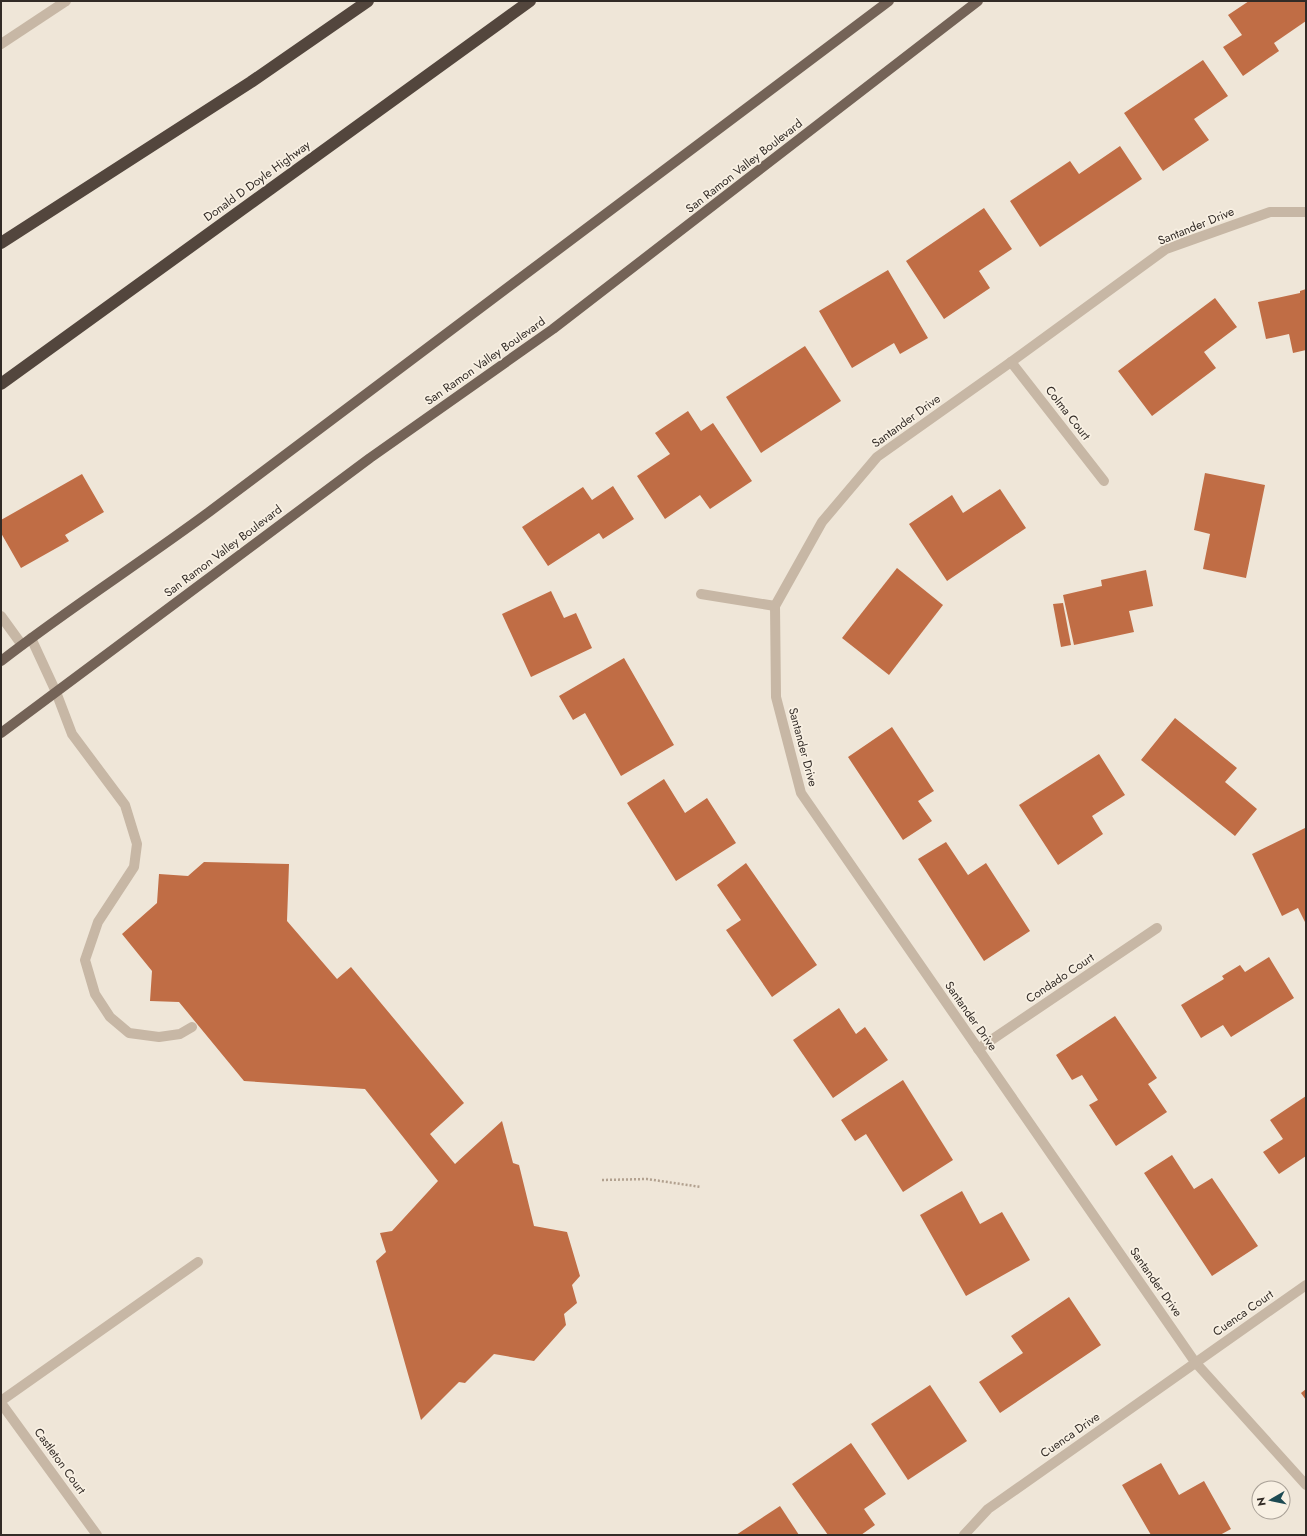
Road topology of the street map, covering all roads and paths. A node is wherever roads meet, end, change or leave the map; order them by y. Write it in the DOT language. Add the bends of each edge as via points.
graph roads {
  1 [pos="66,1"];
  2 [pos="368,1"];
  3 [pos="530,1"];
  4 [pos="889,1"];
  5 [pos="978,1"];
  6 [pos="1,44"];
  7 [pos="1306,212"];
  8 [pos="1,243"];
  9 [pos="1011,362"];
  10 [pos="1,384"];
  11 [pos="1104,481"];
  12 [pos="700,594"];
  13 [pos="775,606"];
  14 [pos="1,616"];
  15 [pos="31,638"];
  16 [pos="22,645"];
  17 [pos="1,661"];
  18 [pos="56,692"];
  19 [pos="1,733"];
  20 [pos="1157,928"];
  21 [pos="192,1028"];
  22 [pos="978,1049"];
  23 [pos="602,1180"];
  24 [pos="701,1187"];
  25 [pos="198,1262"];
  26 [pos="1306,1285"];
  27 [pos="1195,1362"];
  28 [pos="1,1402"];
  29 [pos="1306,1485"];
  30 [pos="98,1535"];
  31 [pos="964,1535"];
  1 -- 6 [label="street"];
  2 -- 8 [label="highway" via="251,82"];
  3 -- 10 [label="highway, Donald D Doyle Highway"];
  4 -- 15 [label="main road" via="635,194 210,510"];
  5 -- 18 [label="main road, San Ramon Valley Boulevard" via="553,329 370,458"];
  7 -- 9 [label="street, Santander Drive" via="1270,212 1166,249"];
  9 -- 11 [label="street, Colma Court"];
  9 -- 13 [label="street, Santander Drive" via="877,457 822,522"];
  12 -- 13 [label="street"];
  13 -- 22 [label="street, Santander Drive" via="776,697 802,793"];
  14 -- 16 [label="street"];
  15 -- 16 [label="main road"];
  15 -- 18 [label="street"];
  16 -- 17 [label="main road"];
  18 -- 19 [label="main road, San Ramon Valley Boulevard"];
  18 -- 21 [label="street" via="72,734 124,805 137,844 134,867 98,922 85,960 95,994 110,1017 129,1033 159,1038 180,1034"];
  20 -- 22 [label="street, Condado Court"];
  22 -- 27 [label="street, Santander Drive"];
  23 -- 24 [label="path" via="647,1179"];
  25 -- 28 [label="street"];
  26 -- 27 [label="street, Cuenca Court"];
  27 -- 29 [label="street, Santander Drive"];
  27 -- 31 [label="street, Cuenca Drive" via="988,1509"];
  28 -- 30 [label="street, Castleton Court"];
}
